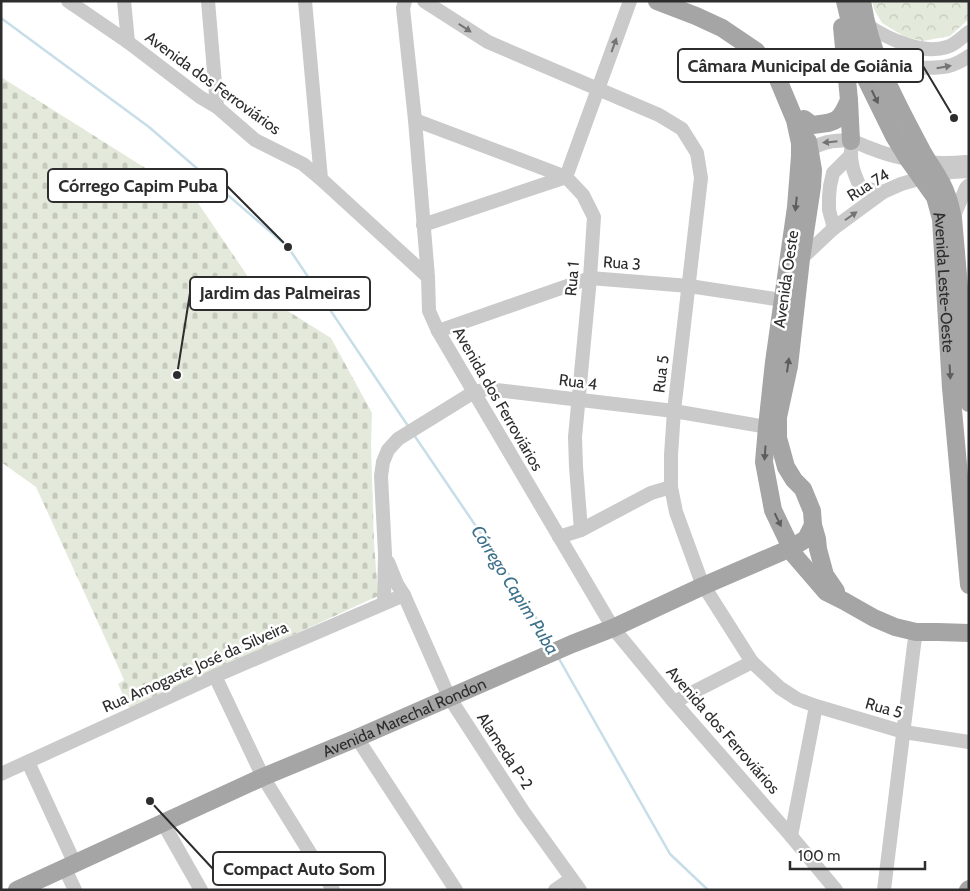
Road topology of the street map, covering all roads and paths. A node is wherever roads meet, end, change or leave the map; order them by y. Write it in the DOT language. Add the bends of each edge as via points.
graph roads {
  1 [pos="68,1"];
  2 [pos="124,1"];
  3 [pos="208,1"];
  4 [pos="305,1"];
  5 [pos="405,1"];
  6 [pos="424,1"];
  7 [pos="630,1"];
  8 [pos="657,1"];
  9 [pos="682,1"];
  10 [pos="839,1"];
  11 [pos="845,1"];
  12 [pos="862,1"];
  13 [pos="867,25"];
  14 [pos="969,32"];
  15 [pos="128,42"];
  16 [pos="969,56"];
  17 [pos="882,70"];
  18 [pos="598,90"];
  19 [pos="849,100"];
  20 [pos="217,107"];
  21 [pos="804,119"];
  22 [pos="414,120"];
  23 [pos="851,148"];
  24 [pos="805,152"];
  25 [pos="908,159"];
  26 [pos="969,162"];
  27 [pos="969,171"];
  28 [pos="929,172"];
  29 [pos="566,177"];
  30 [pos="321,179"];
  31 [pos="901,184"];
  32 [pos="969,185"];
  33 [pos="883,192"];
  34 [pos="947,218"];
  35 [pos="424,225"];
  36 [pos="834,228"];
  37 [pos="802,259"];
  38 [pos="428,277"];
  39 [pos="590,278"];
  40 [pos="689,286"];
  41 [pos="782,300"];
  42 [pos="438,332"];
  43 [pos="474,392"];
  44 [pos="578,400"];
  45 [pos="969,403"];
  46 [pos="674,411"];
  47 [pos="767,426"];
  48 [pos="794,480"];
  49 [pos="671,487"];
  50 [pos="769,492"];
  51 [pos="813,525"];
  52 [pos="581,530"];
  53 [pos="558,537"];
  54 [pos="791,548"];
  55 [pos="385,554"];
  56 [pos="969,585"];
  57 [pos="703,586"];
  58 [pos="404,595"];
  59 [pos="844,601"];
  60 [pos="384,603"];
  61 [pos="613,628"];
  62 [pos="916,632"];
  63 [pos="969,633"];
  64 [pos="752,662"];
  65 [pos="215,676"];
  66 [pos="449,697"];
  67 [pos="674,702"];
  68 [pos="816,706"];
  69 [pos="904,732"];
  70 [pos="357,738"];
  71 [pos="969,742"];
  72 [pos="28,762"];
  73 [pos="1,774"];
  74 [pos="262,777"];
  75 [pos="163,823"];
  76 [pos="792,836"];
  77 [pos="70,866"];
  78 [pos="576,884"];
  79 [pos="17,890"];
  80 [pos="75,890"];
  81 [pos="201,890"];
  82 [pos="333,890"];
  83 [pos="456,890"];
  84 [pos="555,890"];
  85 [pos="836,890"];
  86 [pos="884,890"];
  1 -- 15 [label="street, Avenida dos Ferroviários"];
  2 -- 15 [label="street"];
  3 -- 20 [label="street"];
  4 -- 30 [label="street"];
  5 -- 22 [label="street" via="403,8"];
  6 -- 18 [label="street, Rua 5, one-way" via="488,42"];
  18 -- 7 [label="street, one-way"];
  8 -- 24 [label="main road, Avenida Oeste" via="722,28 756,51 777,77"];
  9 -- 21 [label="main road, Avenida Oeste" via="735,25 760,46 784,72 799,99"];
  10 -- 19 [label="main road"];
  11 -- 25 [label="main road, Avenida Leste-Oeste, one-way" via="863,73"];
  12 -- 13 [label="main road, Avenida Leste-Oeste"];
  13 -- 14 [label="street" via="892,39 933,50 949,47"];
  13 -- 17 [label="main road, Avenida Leste-Oeste"];
  15 -- 20 [label="street, Avenida dos Ferroviários"];
  17 -- 16 [label="street, one-way" via="939,69 953,66"];
  17 -- 28 [label="main road, Avenida Leste-Oeste"];
  18 -- 29 [label="street"];
  18 -- 40 [label="street, Rua 5" via="659,115 682,129 697,153 701,178"];
  19 -- 21 [label="main road" via="839,119 832,122 812,125"];
  19 -- 23 [label="main road"];
  20 -- 30 [label="street, Avenida dos Ferroviários" via="255,140 303,164"];
  21 -- 24 [label="main road, Avenida Oeste"];
  22 -- 29 [label="street, Rua 1"];
  22 -- 35 [label="street"];
  23 -- 24 [label="street, Rua 74, one-way" via="828,141"];
  23 -- 25 [label="street, Rua 74" via="877,150"];
  23 -- 33 [label="street" via="852,165 860,187"];
  23 -- 36 [label="street" via="833,173 829,210"];
  24 -- 37 [label="main road, Avenida Oeste" via="813,170"];
  24 -- 41 [label="main road, Avenida Oeste, one-way"];
  25 -- 28 [label="main road, Avenida Leste-Oeste"];
  26 -- 28 [label="street, Rua 74"];
  27 -- 28 [label="street, Rua 74"];
  28 -- 31 [label="street, Rua 74"];
  28 -- 34 [label="main road, Avenida Leste-Oeste" via="947,194"];
  29 -- 35 [label="street"];
  29 -- 39 [label="street, Rua 1" via="583,195 594,217"];
  30 -- 38 [label="street, Avenida dos Ferroviários"];
  31 -- 33 [label="street, Rua 74"];
  31 -- 34 [label="street" via="916,188 930,198"];
  32 -- 34 [label="street, Avenida Leste-Oeste"];
  36 -- 33 [label="street, Rua 74, one-way"];
  34 -- 45 [label="main road, Avenida Leste-Oeste"];
  34 -- 56 [label="main road, Avenida Leste-Oeste, one-way" via="951,388"];
  35 -- 38 [label="street"];
  36 -- 37 [label="street, Rua 74"];
  48 -- 37 [label="main road, Avenida Oeste, one-way" via="786,467 778,438 778,417 789,366"];
  38 -- 42 [label="street, Avenida dos Ferroviários" via="429,311"];
  39 -- 40 [label="street, Rua 3"];
  39 -- 42 [label="street, Rua 3"];
  39 -- 44 [label="street, Rua 1"];
  40 -- 41 [label="street, Rua 3"];
  40 -- 46 [label="street, Rua 5"];
  41 -- 47 [label="main road, Avenida Oeste"];
  42 -- 43 [label="street, Avenida dos Ferroviários"];
  43 -- 44 [label="street, Rua 4" via="488,389"];
  43 -- 53 [label="street, Avenida dos Ferroviários"];
  43 -- 55 [label="street, Rua 4" via="398,439 388,450 381,476"];
  44 -- 46 [label="street, Rua 4"];
  44 -- 52 [label="street, Rua 1" via="575,437"];
  46 -- 47 [label="street, Rua 4"];
  46 -- 49 [label="street, Rua 5"];
  47 -- 50 [label="main road, Avenida Oeste, one-way" via="764,462"];
  48 -- 50 [label="main road" via="786,481"];
  48 -- 51 [label="main road, Avenida Oeste" via="803,489 812,511"];
  49 -- 52 [label="street" via="652,493"];
  49 -- 57 [label="street, Rua 5" via="676,512"];
  50 -- 54 [label="main road, Avenida Oeste, one-way" via="773,510"];
  51 -- 54 [label="main road, Avenida Marechal Rondon" via="806,539"];
  51 -- 59 [label="main road, Avenida Oeste" via="824,575"];
  52 -- 53 [label="street"];
  53 -- 61 [label="street, Avenida dos Ferroviários"];
  54 -- 57 [label="main road, Avenida Marechal Rondon"];
  54 -- 59 [label="main road, Avenida Oeste" via="794,556 826,592"];
  55 -- 58 [label="street, Alameda P-2"];
  55 -- 60 [label="street"];
  57 -- 61 [label="main road, Avenida Marechal Rondon"];
  57 -- 64 [label="street, Rua 5"];
  58 -- 60 [label="street, Rua Amogaste José da Silveira"];
  58 -- 66 [label="street, Alameda P-2"];
  59 -- 62 [label="main road, Avenida Oeste" via="874,618"];
  60 -- 65 [label="street, Rua Amogaste José da Silveira"];
  61 -- 66 [label="main road, Avenida Marechal Rondon"];
  61 -- 67 [label="street, Avenida dos Ferroviários"];
  62 -- 63 [label="main road, Avenida Oeste"];
  62 -- 69 [label="street"];
  64 -- 67 [label="street"];
  64 -- 68 [label="street, Rua 5" via="780,688"];
  65 -- 72 [label="street, Rua Amogaste José da Silveira"];
  65 -- 74 [label="street"];
  66 -- 70 [label="main road, Avenida Marechal Rondon"];
  66 -- 78 [label="street, Alameda P-2" via="523,811"];
  67 -- 76 [label="street, Avenida dos Ferroviários"];
  68 -- 69 [label="street, Rua 5"];
  68 -- 76 [label="street"];
  69 -- 71 [label="street, Rua 5"];
  69 -- 86 [label="street"];
  70 -- 74 [label="main road, Avenida Marechal Rondon"];
  70 -- 83 [label="street"];
  72 -- 73 [label="street, Rua Amogaste José da Silveira"];
  72 -- 77 [label="street"];
  74 -- 75 [label="main road, Avenida Marechal Rondon"];
  74 -- 82 [label="street"];
  75 -- 77 [label="main road, Avenida Marechal Rondon"];
  75 -- 81 [label="street"];
  76 -- 85 [label="street, Avenida dos Ferroviários"];
  77 -- 79 [label="main road, Avenida Marechal Rondon"];
  77 -- 80 [label="street"];
  78 -- 84 [label="street"];
}
